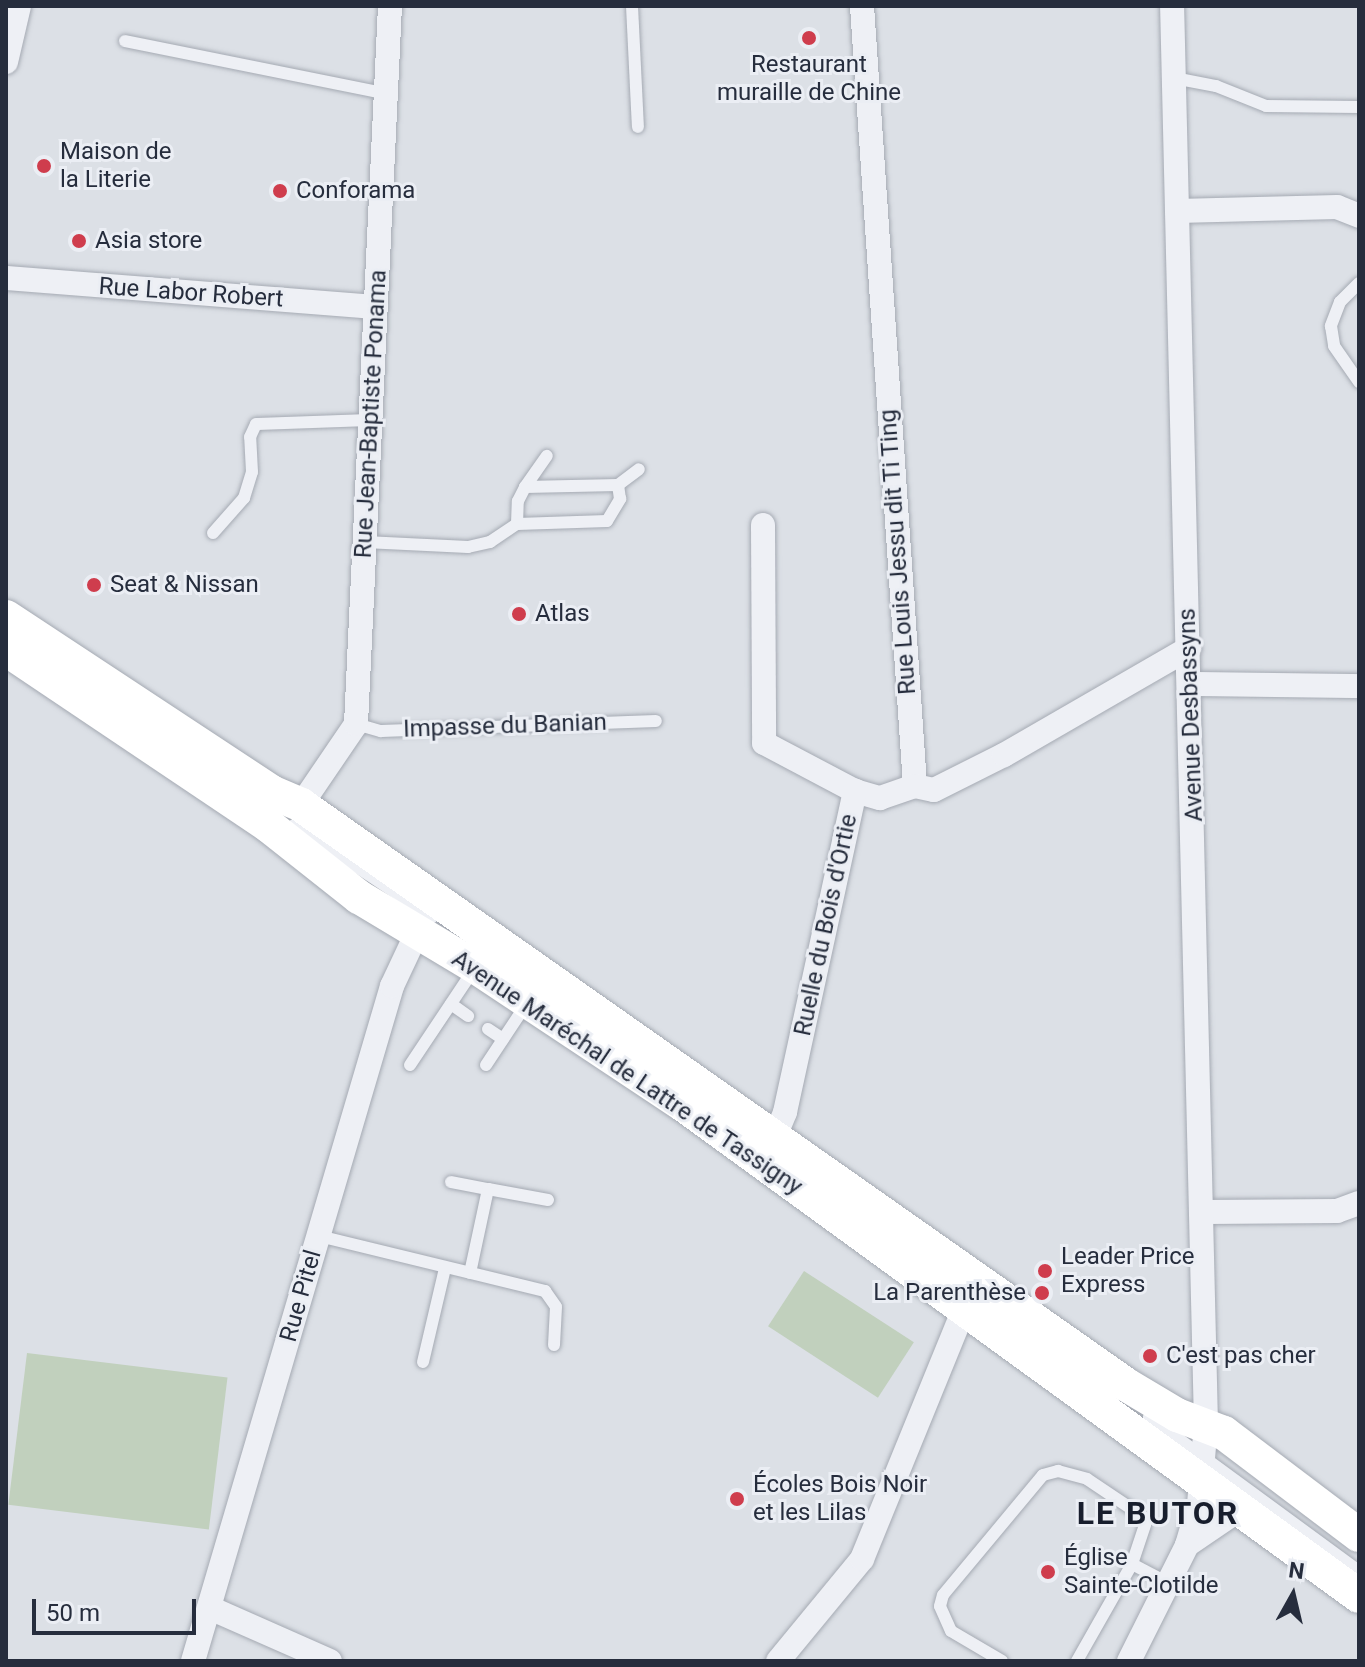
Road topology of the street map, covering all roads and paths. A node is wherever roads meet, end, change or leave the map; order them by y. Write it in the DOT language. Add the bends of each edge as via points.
graph roads {
  1 [pos="19,6"];
  2 [pos="390,6"];
  3 [pos="632,6"];
  4 [pos="862,6"];
  5 [pos="1172,6"];
  6 [pos="125,41"];
  7 [pos="6,62"];
  8 [pos="1174,78"];
  9 [pos="388,94"];
  10 [pos="1359,107"];
  11 [pos="638,127"];
  12 [pos="1177,211"];
  13 [pos="1359,216"];
  14 [pos="6,278"];
  15 [pos="1359,283"];
  16 [pos="376,307"];
  17 [pos="1359,382"];
  18 [pos="370,420"];
  19 [pos="547,456"];
  20 [pos="639,469"];
  21 [pos="618,485"];
  22 [pos="525,487"];
  23 [pos="517,524"];
  24 [pos="763,525"];
  25 [pos="213,533"];
  26 [pos="365,542"];
  27 [pos="6,617"];
  28 [pos="6,631"];
  29 [pos="1189,648"];
  30 [pos="6,649"];
  31 [pos="1190,684"];
  32 [pos="1359,686"];
  33 [pos="656,721"];
  34 [pos="356,724"];
  35 [pos="915,786"];
  36 [pos="855,791"];
  37 [pos="301,805"];
  38 [pos="432,931"];
  39 [pos="461,936"];
  40 [pos="476,967"];
  41 [pos="527,1003"];
  42 [pos="451,1004"];
  43 [pos="468,1016"];
  44 [pos="488,1029"];
  45 [pos="503,1039"];
  46 [pos="410,1065"];
  47 [pos="486,1065"];
  48 [pos="775,1136"];
  49 [pos="451,1182"];
  50 [pos="488,1189"];
  51 [pos="548,1200"];
  52 [pos="1359,1203"];
  53 [pos="1205,1212"];
  54 [pos="319,1236"];
  55 [pos="445,1268"];
  56 [pos="470,1273"];
  57 [pos="965,1306"];
  58 [pos="554,1345"];
  59 [pos="423,1362"];
  60 [pos="1204,1453"];
  61 [pos="1237,1511"];
  62 [pos="1359,1535"];
  63 [pos="1187,1545"];
  64 [pos="1132,1564"];
  65 [pos="1359,1571"];
  66 [pos="1170,1584"];
  67 [pos="1359,1596"];
  68 [pos="210,1608"];
  69 [pos="201,1657"];
  70 [pos="330,1661"];
  71 [pos="778,1661"];
  72 [pos="1002,1661"];
  73 [pos="1077,1661"];
  74 [pos="1129,1661"];
  1 -- 7 [label="street"];
  2 -- 9 [label="street, Rue Jean-Baptiste Ponama"];
  3 -- 11 [label="lane"];
  4 -- 35 [label="street, Rue Louis Jessu dit Ti Ting"];
  5 -- 8 [label="street, Avenue Desbassyns"];
  6 -- 9 [label="lane"];
  8 -- 10 [label="lane" via="1225,88 1266,106"];
  8 -- 12 [label="street, Avenue Desbassyns"];
  9 -- 16 [label="street, Rue Jean-Baptiste Ponama"];
  12 -- 13 [label="street" via="1337,207"];
  12 -- 29 [label="street, Avenue Desbassyns"];
  14 -- 16 [label="street, Rue Labor Robert"];
  15 -- 17 [label="lane" via="1340,302 1331,326 1334,346"];
  16 -- 18 [label="street, Rue Jean-Baptiste Ponama"];
  18 -- 25 [label="lane" via="256,424 244,498"];
  18 -- 26 [label="street, Rue Jean-Baptiste Ponama"];
  19 -- 22 [label="lane"];
  20 -- 21 [label="lane"];
  21 -- 22 [label="lane"];
  21 -- 23 [label="lane" via="620,499 607,521"];
  22 -- 23 [label="lane"];
  23 -- 26 [label="lane" via="490,542 468,547"];
  24 -- 36 [label="street, Ruelle du Bois d'Ortie" via="764,743"];
  26 -- 34 [label="street, Rue Jean-Baptiste Ponama"];
  27 -- 37 [label="main road, Avenue Maréchal de Lattre de Tassigny" via="271,792"];
  28 -- 38 [label="lane, Avenue Maréchal de Lattre de Tassigny"];
  29 -- 31 [label="street, Avenue Desbassyns"];
  29 -- 35 [label="street" via="1004,755 934,790"];
  30 -- 38 [label="main road, Avenue Maréchal de Lattre de Tassigny" via="269,826 331,878"];
  31 -- 32 [label="street"];
  31 -- 53 [label="street, Avenue Desbassyns"];
  33 -- 34 [label="lane, Impasse du Banian" via="381,731"];
  34 -- 37 [label="street"];
  35 -- 36 [label="street" via="880,798"];
  36 -- 48 [label="street, Ruelle du Bois d'Ortie" via="785,1112"];
  37 -- 48 [label="main road, Avenue Maréchal de Lattre de Tassigny"];
  38 -- 40 [label="main road, Avenue Maréchal de Lattre de Tassigny"];
  38 -- 54 [label="street, Rue Pitel" via="392,986"];
  39 -- 60 [label="lane, Avenue Maréchal de Lattre de Tassigny"];
  40 -- 41 [label="main road, Avenue Maréchal de Lattre de Tassigny"];
  40 -- 42 [label="lane"];
  41 -- 45 [label="lane"];
  41 -- 57 [label="main road, Avenue Maréchal de Lattre de Tassigny" via="681,1103"];
  42 -- 43 [label="lane"];
  42 -- 46 [label="lane"];
  44 -- 45 [label="lane"];
  45 -- 47 [label="lane"];
  48 -- 60 [label="main road, Avenue Maréchal de Lattre de Tassigny" via="1125,1384 1177,1415"];
  49 -- 50 [label="lane"];
  50 -- 51 [label="lane"];
  50 -- 56 [label="lane"];
  52 -- 53 [label="street" via="1337,1211"];
  53 -- 60 [label="street, Avenue Desbassyns"];
  54 -- 55 [label="lane"];
  54 -- 68 [label="street, Rue Pitel"];
  55 -- 56 [label="lane"];
  55 -- 59 [label="lane"];
  56 -- 58 [label="lane" via="551,1296 556,1307"];
  57 -- 60 [label="main road, Avenue Maréchal de Lattre de Tassigny"];
  57 -- 71 [label="street" via="862,1559"];
  60 -- 61 [label="main road"];
  60 -- 62 [label="main road"];
  60 -- 63 [label="street, Avenue Desbassyns"];
  60 -- 65 [label="lane"];
  61 -- 63 [label="street"];
  61 -- 67 [label="main road"];
  63 -- 66 [label="street, Avenue Desbassyns"];
  64 -- 66 [label="lane"];
  64 -- 72 [label="lane" via="1144,1538 1142,1516 1070,1472 1043,1475 943,1595 940,1606 951,1631"];
  64 -- 73 [label="lane"];
  66 -- 74 [label="street, Avenue Desbassyns"];
  68 -- 69 [label="street, Rue Pitel"];
  68 -- 70 [label="street"];
}
